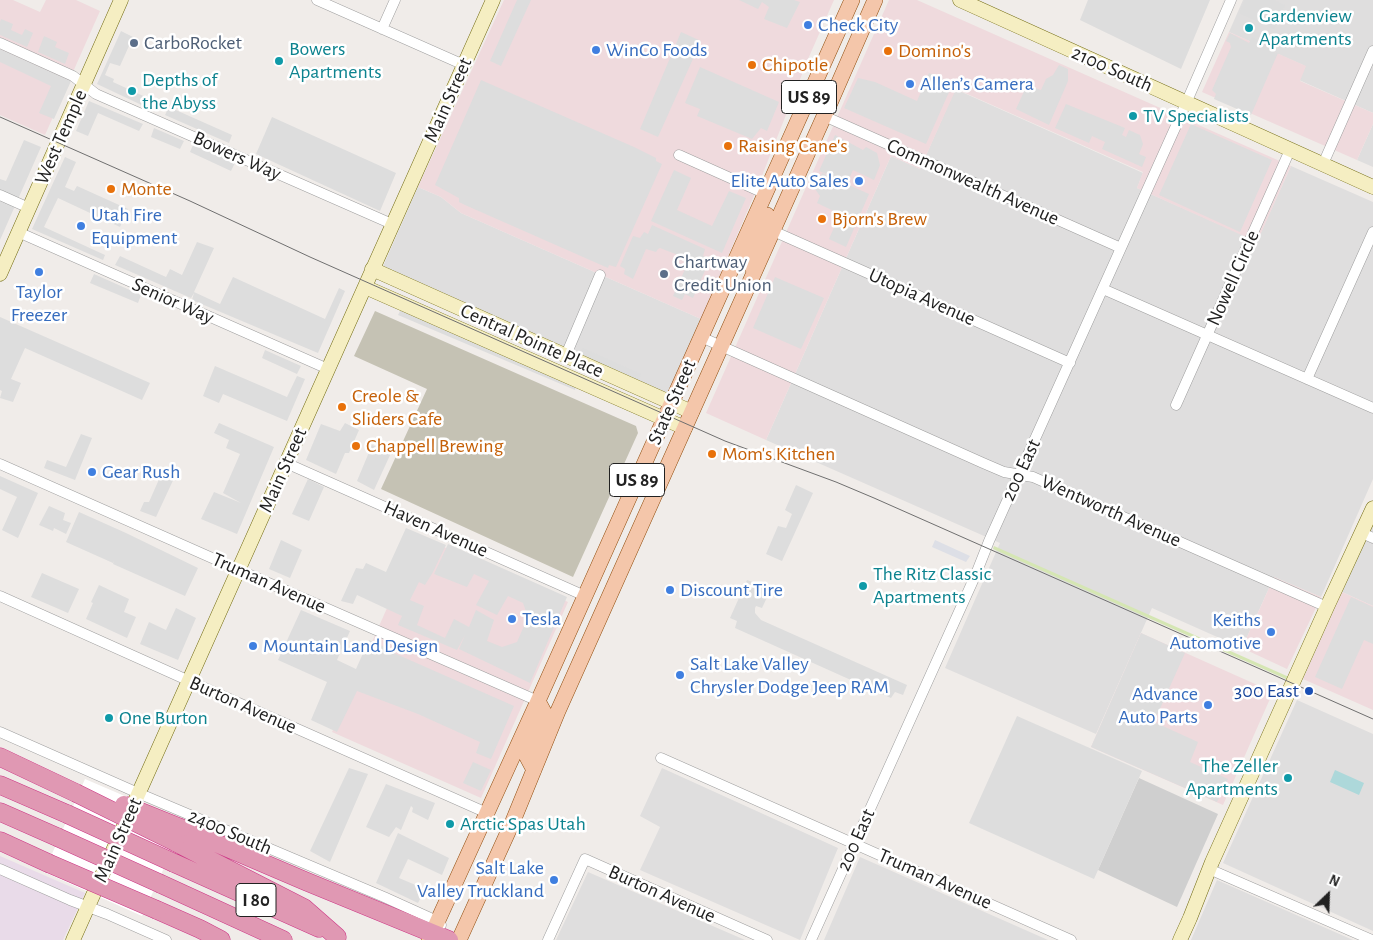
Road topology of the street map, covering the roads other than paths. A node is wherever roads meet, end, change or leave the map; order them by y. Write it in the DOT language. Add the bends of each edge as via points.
graph roads {
  1 [pos="121,0"];
  2 [pos="317,0"];
  3 [pos="394,0"];
  4 [pos="493,0"];
  5 [pos="852,0"];
  6 [pos="875,0"];
  7 [pos="960,0"];
  8 [pos="1230,0"];
  9 [pos="382,29"];
  10 [pos="0,43"];
  11 [pos="1373,51"];
  12 [pos="464,65"];
  13 [pos="84,83"];
  14 [pos="1186,103"];
  15 [pos="824,116"];
  16 [pos="1290,150"];
  17 [pos="678,155"];
  18 [pos="1322,164"];
  19 [pos="1373,187"];
  20 [pos="766,194"];
  21 [pos="0,195"];
  22 [pos="29,208"];
  23 [pos="392,224"];
  24 [pos="773,231"];
  25 [pos="18,232"];
  26 [pos="1373,232"];
  27 [pos="1121,248"];
  28 [pos="372,269"];
  29 [pos="755,271"];
  30 [pos="0,274"];
  31 [pos="600,275"];
  32 [pos="364,287"];
  33 [pos="1103,289"];
  34 [pos="1208,335"];
  35 [pos="701,337"];
  36 [pos="721,346"];
  37 [pos="566,356"];
  38 [pos="1070,363"];
  39 [pos="328,369"];
  40 [pos="1307,379"];
  41 [pos="672,404"];
  42 [pos="1176,405"];
  43 [pos="1373,408"];
  44 [pos="692,412"];
  45 [pos="664,420"];
  46 [pos="684,428"];
  47 [pos="286,463"];
  48 [pos="0,464"];
  49 [pos="1019,474"];
  50 [pos="1373,508"];
  51 [pos="1368,535"];
  52 [pos="238,570"];
  53 [pos="0,596"];
  54 [pos="585,596"];
  55 [pos="1327,607"];
  56 [pos="557,660"];
  57 [pos="188,681"];
  58 [pos="538,701"];
  59 [pos="558,710"];
  60 [pos="0,732"];
  61 [pos="0,757"];
  62 [pos="661,758"];
  63 [pos="534,770"];
  64 [pos="0,785"];
  65 [pos="138,793"];
  66 [pos="0,812"];
  67 [pos="487,813"];
  68 [pos="178,835"];
  69 [pos="0,841"];
  70 [pos="855,844"];
  71 [pos="0,869"];
  72 [pos="1209,869"];
  73 [pos="88,906"];
  74 [pos="433,932"];
  75 [pos="341,938"];
  76 [pos="73,940"];
  77 [pos="166,940"];
  78 [pos="221,940"];
  79 [pos="283,940"];
  80 [pos="449,940"];
  81 [pos="454,940"];
  82 [pos="459,940"];
  83 [pos="548,940"];
  84 [pos="767,940"];
  85 [pos="811,940"];
  86 [pos="1071,940"];
  87 [pos="1180,940"];
  88 [pos="1372,940"];
  1 -- 13 [label="street, West Temple"];
  2 -- 9 [label="street"];
  3 -- 9 [label="street"];
  4 -- 12 [label="street, Main Street"];
  5 -- 20 [label="main road, State Street / US 89"];
  6 -- 15 [label="main road, State Street / US 89"];
  7 -- 14 [label="street, 2100 South"];
  8 -- 14 [label="street, 200 East"];
  9 -- 12 [label="street"];
  10 -- 13 [label="street, Bowers Way"];
  11 -- 18 [label="street"];
  12 -- 23 [label="street, Main Street"];
  13 -- 22 [label="street, West Temple"];
  13 -- 23 [label="street, Bowers Way" via="96,94"];
  14 -- 16 [label="street, 2100 South"];
  14 -- 27 [label="street, 200 East"];
  15 -- 24 [label="main road, State Street / US 89"];
  15 -- 27 [label="street, Commonwealth Avenue"];
  16 -- 18 [label="street, 2100 South"];
  16 -- 34 [label="street, Nowell Circle"];
  17 -- 20 [label="street"];
  18 -- 19 [label="street, 2100 South"];
  20 -- 29 [label="main road" via="771,205 752,251 750,262"];
  20 -- 35 [label="main road, State Street / US 89"];
  21 -- 22 [label="street"];
  22 -- 25 [label="street, West Temple"];
  23 -- 28 [label="street, Main Street"];
  24 -- 29 [label="main road, State Street / US 89"];
  24 -- 38 [label="street, Utopia Avenue"];
  25 -- 30 [label="street, West Temple"];
  25 -- 39 [label="street, Senior Way"];
  26 -- 40 [label="street"];
  27 -- 33 [label="street, 200 East"];
  28 -- 32 [label="street, Main Street"];
  28 -- 37 [label="street, Central Pointe Place"];
  29 -- 36 [label="main road, State Street / US 89"];
  31 -- 37 [label="street"];
  32 -- 39 [label="street, Main Street"];
  32 -- 45 [label="street, Central Pointe Place"];
  33 -- 34 [label="street"];
  33 -- 38 [label="street, 200 East"];
  34 -- 40 [label="street"];
  34 -- 42 [label="street, Nowell Circle"];
  35 -- 36 [label="street, Wentworth Avenue"];
  35 -- 41 [label="main road, State Street / US 89"];
  36 -- 44 [label="main road, State Street / US 89"];
  36 -- 49 [label="street, Wentworth Avenue" via="983,463"];
  37 -- 41 [label="street, Central Pointe Place"];
  38 -- 49 [label="street, 200 East"];
  39 -- 47 [label="street, Main Street"];
  40 -- 43 [label="street"];
  41 -- 44 [label="street, Central Pointe Place"];
  41 -- 45 [label="main road, State Street / US 89"];
  44 -- 46 [label="main road, State Street / US 89"];
  45 -- 46 [label="street, Central Pointe Place"];
  45 -- 54 [label="main road, State Street / US 89"];
  46 -- 59 [label="main road, State Street / US 89"];
  47 -- 52 [label="street, Main Street"];
  47 -- 54 [label="street, Haven Avenue"];
  48 -- 52 [label="street, Truman Avenue"];
  49 -- 55 [label="street, Wentworth Avenue" via="1033,477"];
  49 -- 70 [label="street, 200 East"];
  50 -- 51 [label="street"];
  51 -- 55 [label="street"];
  52 -- 57 [label="street, Main Street"];
  52 -- 58 [label="street, Truman Avenue"];
  53 -- 57 [label="street, Burton Avenue"];
  54 -- 56 [label="main road, State Street / US 89"];
  55 -- 72 [label="street"];
  56 -- 58 [label="main road, State Street / US 89"];
  56 -- 59 [label="main road" via="563,667 552,694"];
  57 -- 65 [label="street, Main Street"];
  57 -- 67 [label="street, Burton Avenue"];
  58 -- 63 [label="main road" via="545,714 527,757"];
  58 -- 67 [label="main road, State Street / US 89"];
  59 -- 63 [label="main road, State Street / US 89"];
  60 -- 65 [label="street, 2400 South"];
  61 -- 68 [label="highway, bridge"];
  62 -- 70 [label="street, Truman Avenue"];
  63 -- 82 [label="main road, State Street / US 89"];
  64 -- 75 [label="highway, I 80, bridge"];
  65 -- 73 [label="street, Main Street"];
  65 -- 74 [label="street, 2400 South" via="321,870"];
  66 -- 79 [label="highway, I 80, bridge"];
  67 -- 74 [label="main road, State Street / US 89"];
  68 -- 74 [label="highway"];
  68 -- 75 [label="highway" via="304,908"];
  69 -- 78 [label="highway, bridge"];
  70 -- 85 [label="street, 200 East"];
  70 -- 86 [label="street, Truman Avenue"];
  71 -- 73 [label="street"];
  72 -- 87 [label="street"];
  72 -- 88 [label="street"];
  73 -- 76 [label="street, Main Street"];
  73 -- 77 [label="street"];
  74 -- 80 [label="highway"];
  74 -- 81 [label="street, 2400 South"];
  83 -- 84 [label="street, Burton Avenue" via="585,859"];
}
